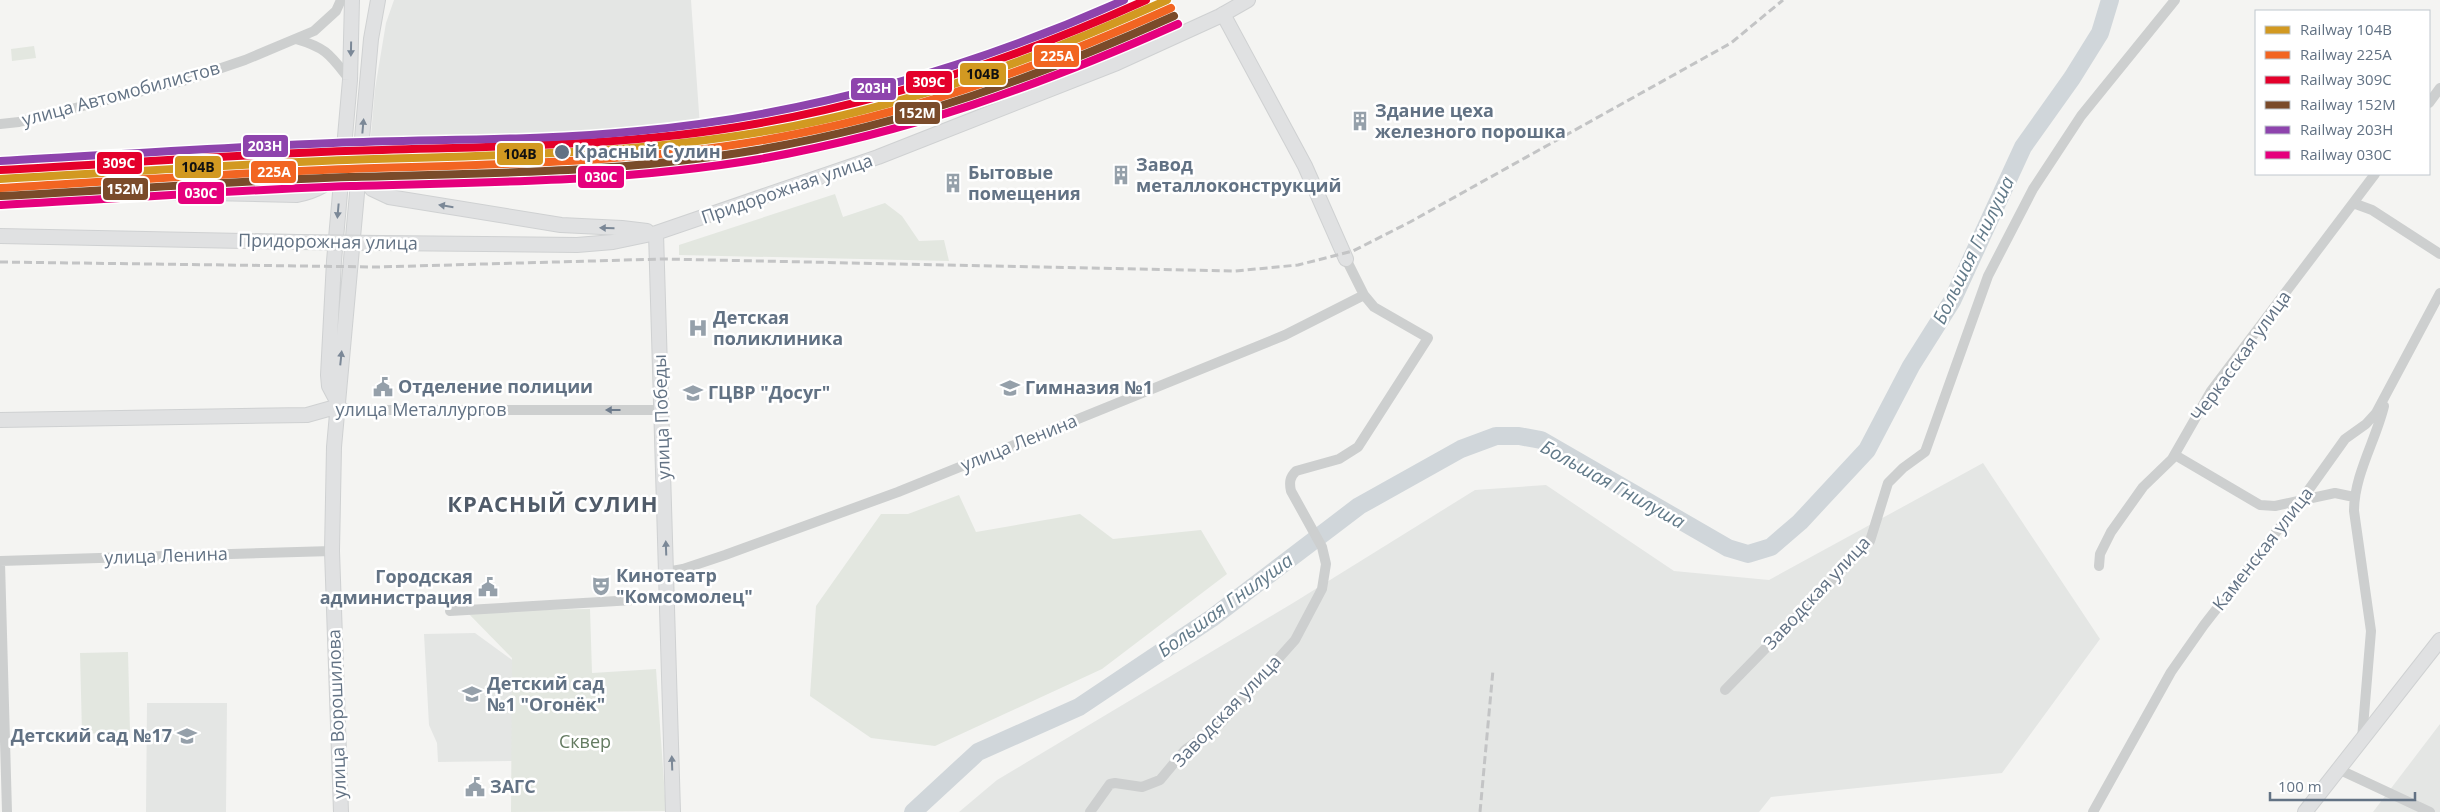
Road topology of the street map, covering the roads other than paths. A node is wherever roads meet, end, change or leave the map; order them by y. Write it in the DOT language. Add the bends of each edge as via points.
graph roads {
  1 [pos="342,0"];
  2 [pos="352,0"];
  3 [pos="378,0"];
  4 [pos="1248,0"];
  5 [pos="2175,0"];
  6 [pos="1224,14"];
  7 [pos="296,39"];
  8 [pos="350,80"];
  9 [pos="2440,88"];
  10 [pos="2430,102"];
  11 [pos="0,124"];
  12 [pos="342,168"];
  13 [pos="359,170"];
  14 [pos="2375,175"];
  15 [pos="0,198"];
  16 [pos="2354,203"];
  17 [pos="656,232"];
  18 [pos="0,236"];
  19 [pos="2440,254"];
  20 [pos="1346,260"];
  21 [pos="2440,293"];
  22 [pos="1364,295"];
  23 [pos="2386,397"];
  24 [pos="339,406"];
  25 [pos="662,410"];
  26 [pos="0,420"];
  27 [pos="2175,455"];
  28 [pos="2354,497"];
  29 [pos="2300,502"];
  30 [pos="332,551"];
  31 [pos="0,562"];
  32 [pos="2099,566"];
  33 [pos="666,572"];
  34 [pos="667,598"];
  35 [pos="450,610"];
  36 [pos="2440,640"];
  37 [pos="1725,690"];
  38 [pos="2,697"];
  39 [pos="2362,738"];
  40 [pos="2338,769"];
  41 [pos="7,812"];
  42 [pos="341,812"];
  43 [pos="673,812"];
  44 [pos="1090,812"];
  45 [pos="2093,812"];
  46 [pos="2305,812"];
  47 [pos="2430,812"];
  1 -- 7 [label="street, улица Автомобилистов" via="326,22 314,32"];
  2 -- 8 [label="main road, one-way"];
  13 -- 3 [label="main road, улица Ворошилова, one-way" via="371,40"];
  4 -- 6 [label="main road"];
  5 -- 37 [label="street, Заводская улица" via="2080,116 2033,189 1988,276 1925,452 1888,483 1870,541"];
  6 -- 17 [label="main road, Придорожная улица" via="1117,63 918,141"];
  6 -- 20 [label="main road" via="1305,166"];
  7 -- 8 [label="street" via="322,48"];
  7 -- 11 [label="street, улица Автомобилистов" via="183,81"];
  8 -- 12 [label="main road"];
  9 -- 10 [label="street"];
  12 -- 15 [label="main road" via="329,182 314,191 297,195 17,189"];
  12 -- 24 [label="main road, one-way" via="328,375 329,386"];
  17 -- 13 [label="main road, Придорожная улица, one-way" via="561,225 389,197 372,189"];
  24 -- 13 [label="main road, улица Ворошилова, one-way"];
  14 -- 16 [label="street, Черкасская улица"];
  16 -- 19 [label="street" via="2372,210"];
  16 -- 27 [label="street, Черкасская улица" via="2211,391"];
  17 -- 18 [label="main road, Придорожная улица, bridge" via="613,242 577,245"];
  17 -- 25 [label="main road, улица Победы"];
  20 -- 22 [label="street"];
  21 -- 23 [label="street, Каменская улица"];
  22 -- 33 [label="street, улица Ленина" via="1285,335 898,492 725,555"];
  22 -- 44 [label="street, Заводская улица" via="1374,307 1428,338 1358,447 1339,459 1296,471 1292,476 1289,483 1291,491 1322,547 1326,564 1322,589 1301,630 1220,724 1185,750 1160,780 1142,787 1110,784"];
  23 -- 28 [label="street"];
  23 -- 29 [label="street, Каменская улица" via="2366,424 2345,439"];
  25 -- 24 [label="street, улица Металлургов, one-way" via="352,410"];
  24 -- 26 [label="main road, улица Металлургов" via="307,415"];
  24 -- 30 [label="main road, улица Ворошилова" via="334,447"];
  33 -- 25 [label="main road, улица Победы, one-way"];
  27 -- 29 [label="street" via="2260,505"];
  27 -- 32 [label="street, Черкасская улица" via="2143,487 2111,532 2100,554"];
  28 -- 29 [label="street" via="2328,494"];
  28 -- 39 [label="street" via="2371,631"];
  29 -- 45 [label="street, Каменская улица" via="2171,672"];
  30 -- 31 [label="street, улица Ленина"];
  30 -- 42 [label="main road, улица Ворошилова"];
  31 -- 38 [label="street"];
  33 -- 34 [label="main road, улица Победы"];
  34 -- 35 [label="street"];
  43 -- 34 [label="main road, улица Победы, one-way"];
  36 -- 39 [label="main road"];
  38 -- 41 [label="street"];
  39 -- 40 [label="main road"];
  40 -- 46 [label="main road"];
  40 -- 47 [label="street"];
}
